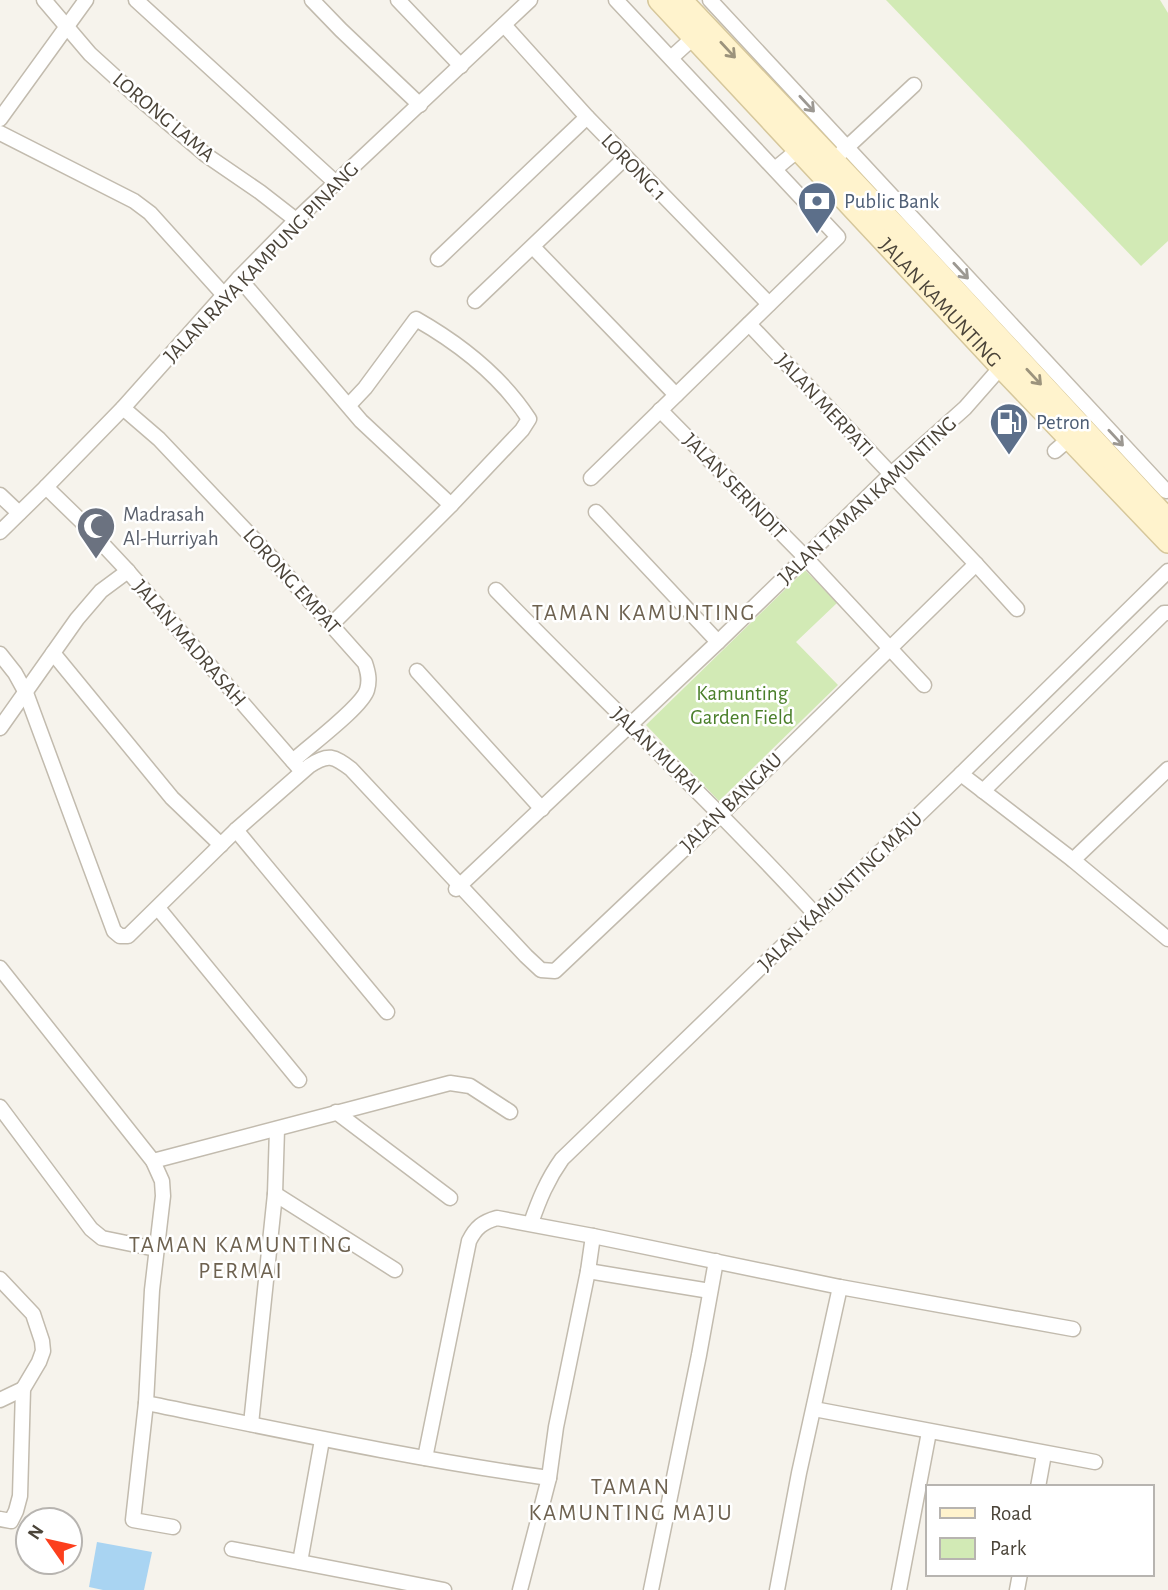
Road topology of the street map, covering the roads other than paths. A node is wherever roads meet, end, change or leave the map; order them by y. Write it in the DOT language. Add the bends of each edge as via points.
graph roads {
  1 [pos="44,0"];
  2 [pos="86,0"];
  3 [pos="135,0"];
  4 [pos="312,0"];
  5 [pos="398,0"];
  6 [pos="530,0"];
  7 [pos="616,0"];
  8 [pos="659,0"];
  9 [pos="681,0"];
  10 [pos="710,0"];
  11 [pos="504,25"];
  12 [pos="66,26"];
  13 [pos="694,37"];
  14 [pos="671,58"];
  15 [pos="461,66"];
  16 [pos="914,85"];
  17 [pos="420,104"];
  18 [pos="587,117"];
  19 [pos="0,119"];
  20 [pos="0,133"];
  21 [pos="798,150"];
  22 [pos="840,154"];
  23 [pos="625,158"];
  24 [pos="775,169"];
  25 [pos="336,183"];
  26 [pos="296,220"];
  27 [pos="533,247"];
  28 [pos="438,259"];
  29 [pos="239,278"];
  30 [pos="224,295"];
  31 [pos="475,301"];
  32 [pos="769,304"];
  33 [pos="749,324"];
  34 [pos="1001,367"];
  35 [pos="676,395"];
  36 [pos="349,405"];
  37 [pos="123,408"];
  38 [pos="660,410"];
  39 [pos="890,475"];
  40 [pos="591,478"];
  41 [pos="46,487"];
  42 [pos="0,495"];
  43 [pos="1157,500"];
  44 [pos="451,505"];
  45 [pos="596,512"];
  46 [pos="19,513"];
  47 [pos="1166,531"];
  48 [pos="0,532"];
  49 [pos="805,557"];
  50 [pos="976,564"];
  51 [pos="128,571"];
  52 [pos="1168,571"];
  53 [pos="496,590"];
  54 [pos="1017,609"];
  55 [pos="1168,613"];
  56 [pos="332,624"];
  57 [pos="718,642"];
  58 [pos="890,648"];
  59 [pos="53,653"];
  60 [pos="0,654"];
  61 [pos="417,671"];
  62 [pos="924,685"];
  63 [pos="26,693"];
  64 [pos="630,725"];
  65 [pos="0,729"];
  66 [pos="297,767"];
  67 [pos="1168,769"];
  68 [pos="961,774"];
  69 [pos="983,791"];
  70 [pos="542,809"];
  71 [pos="720,814"];
  72 [pos="236,831"];
  73 [pos="221,845"];
  74 [pos="1073,860"];
  75 [pos="459,887"];
  76 [pos="158,908"];
  77 [pos="816,915"];
  78 [pos="1168,939"];
  79 [pos="0,968"];
  80 [pos="387,1012"];
  81 [pos="299,1080"];
  82 [pos="0,1107"];
  83 [pos="336,1112"];
  84 [pos="510,1112"];
  85 [pos="277,1129"];
  86 [pos="153,1161"];
  87 [pos="275,1194"];
  88 [pos="450,1198"];
  89 [pos="531,1223"];
  90 [pos="593,1236"];
  91 [pos="156,1249"];
  92 [pos="716,1261"];
  93 [pos="395,1270"];
  94 [pos="588,1271"];
  95 [pos="0,1279"];
  96 [pos="840,1287"];
  97 [pos="710,1291"];
  98 [pos="1073,1329"];
  99 [pos="23,1389"];
  100 [pos="0,1399"];
  101 [pos="146,1403"];
  102 [pos="814,1409"];
  103 [pos="251,1424"];
  104 [pos="929,1432"];
  105 [pos="322,1440"];
  106 [pos="1044,1454"];
  107 [pos="425,1458"];
  108 [pos="1095,1462"];
  109 [pos="549,1478"];
  110 [pos="1038,1485"];
  111 [pos="0,1519"];
  112 [pos="173,1527"];
  113 [pos="232,1549"];
  114 [pos="300,1562"];
  115 [pos="444,1590"];
  116 [pos="520,1590"];
  117 [pos="651,1590"];
  118 [pos="777,1590"];
  119 [pos="899,1590"];
  1 -- 12 [label="street, LORONG LAMA"];
  2 -- 12 [label="street"];
  3 -- 25 [label="street"];
  4 -- 17 [label="street"];
  5 -- 15 [label="street"];
  6 -- 11 [label="street, JALAN RAYA KAMPUNG PINANG"];
  7 -- 14 [label="street"];
  8 -- 13 [label="main road, JALAN KAMUNTING"];
  9 -- 22 [label="main road, JALAN KAMUNTING, one-way"];
  10 -- 22 [label="street, one-way"];
  11 -- 15 [label="street, JALAN RAYA KAMPUNG PINANG"];
  11 -- 18 [label="street, LORONG 1"];
  12 -- 19 [label="street"];
  12 -- 26 [label="street, LORONG LAMA" via="90,54 196,146"];
  13 -- 14 [label="street"];
  13 -- 21 [label="main road, JALAN KAMUNTING"];
  14 -- 24 [label="street"];
  15 -- 17 [label="street, JALAN RAYA KAMPUNG PINANG"];
  16 -- 22 [label="street"];
  17 -- 25 [label="street, JALAN RAYA KAMPUNG PINANG"];
  18 -- 23 [label="street, LORONG 1"];
  18 -- 28 [label="street"];
  20 -- 30 [label="street" via="134,201"];
  21 -- 24 [label="street"];
  21 -- 34 [label="main road, JALAN KAMUNTING"];
  22 -- 43 [label="main road, JALAN KAMUNTING, one-way"];
  23 -- 27 [label="street"];
  23 -- 32 [label="street, LORONG 1"];
  24 -- 32 [label="street" via="838,237"];
  25 -- 26 [label="street, JALAN RAYA KAMPUNG PINANG"];
  26 -- 29 [label="street, JALAN RAYA KAMPUNG PINANG"];
  27 -- 31 [label="street"];
  27 -- 35 [label="street"];
  29 -- 30 [label="street, JALAN RAYA KAMPUNG PINANG"];
  29 -- 36 [label="street"];
  30 -- 37 [label="street, JALAN RAYA KAMPUNG PINANG"];
  32 -- 33 [label="street"];
  33 -- 35 [label="street"];
  33 -- 39 [label="street, JALAN MERPATI"];
  34 -- 39 [label="street, JALAN TAMAN KAMUNTING" via="965,408"];
  34 -- 43 [label="main road, JALAN KAMUNTING" via="1062,445"];
  35 -- 38 [label="street"];
  36 -- 44 [label="street"];
  36 -- 44 [label="street" via="416,319 498,379 529,419"];
  37 -- 41 [label="street, JALAN RAYA KAMPUNG PINANG"];
  37 -- 56 [label="street, LORONG EMPAT" via="159,439"];
  38 -- 40 [label="street"];
  38 -- 49 [label="street, JALAN SERINDIT"];
  39 -- 49 [label="street, JALAN TAMAN KAMUNTING"];
  39 -- 50 [label="street, JALAN MERPATI"];
  41 -- 46 [label="street, JALAN RAYA KAMPUNG PINANG"];
  41 -- 51 [label="street, JALAN MADRASAH"];
  42 -- 46 [label="street"];
  43 -- 47 [label="main road, JALAN KAMUNTING"];
  44 -- 56 [label="street"];
  45 -- 57 [label="street"];
  46 -- 48 [label="street, JALAN RAYA KAMPUNG PINANG"];
  49 -- 57 [label="street, JALAN TAMAN KAMUNTING"];
  49 -- 58 [label="street, JALAN SERINDIT"];
  50 -- 54 [label="street, JALAN MERPATI"];
  50 -- 58 [label="street, JALAN BANGAU"];
  51 -- 59 [label="street" via="101,591"];
  51 -- 66 [label="street, JALAN MADRASAH"];
  52 -- 68 [label="street, JALAN KAMUNTING MAJU"];
  53 -- 64 [label="street, JALAN MURAI"];
  55 -- 69 [label="street"];
  56 -- 66 [label="street, LORONG EMPAT" via="365,663 367,691"];
  57 -- 64 [label="street, JALAN TAMAN KAMUNTING"];
  58 -- 62 [label="street, JALAN SERINDIT"];
  58 -- 71 [label="street, JALAN BANGAU"];
  59 -- 63 [label="street"];
  59 -- 73 [label="street" via="172,798"];
  60 -- 63 [label="street"];
  61 -- 70 [label="street"];
  63 -- 65 [label="street"];
  63 -- 76 [label="street" via="114,931 128,936"];
  64 -- 70 [label="street, JALAN TAMAN KAMUNTING"];
  64 -- 71 [label="street, JALAN MURAI"];
  66 -- 72 [label="street"];
  66 -- 75 [label="street" via="328,757 338,759"];
  67 -- 74 [label="street"];
  68 -- 69 [label="street"];
  68 -- 77 [label="street, JALAN KAMUNTING MAJU"];
  69 -- 74 [label="street"];
  70 -- 75 [label="street, JALAN TAMAN KAMUNTING"];
  71 -- 75 [label="street, JALAN BANGAU" via="555,971 541,970"];
  71 -- 77 [label="street, JALAN MURAI"];
  72 -- 73 [label="street"];
  72 -- 80 [label="street"];
  73 -- 76 [label="street"];
  74 -- 78 [label="street"];
  76 -- 81 [label="street"];
  77 -- 89 [label="street, JALAN KAMUNTING MAJU" via="562,1160 545,1184"];
  79 -- 86 [label="street"];
  82 -- 91 [label="street" via="91,1229 102,1238"];
  83 -- 84 [label="street" via="450,1083 470,1086"];
  83 -- 85 [label="street"];
  83 -- 88 [label="street"];
  85 -- 86 [label="street"];
  85 -- 87 [label="street"];
  86 -- 91 [label="street" via="163,1196"];
  87 -- 93 [label="street"];
  87 -- 103 [label="street"];
  89 -- 90 [label="street"];
  89 -- 107 [label="street" via="497,1218 474,1230 469,1241"];
  90 -- 92 [label="street"];
  90 -- 94 [label="street"];
  91 -- 101 [label="street"];
  92 -- 96 [label="street"];
  92 -- 97 [label="street"];
  94 -- 97 [label="street"];
  94 -- 109 [label="street"];
  95 -- 99 [label="street" via="33,1314 42,1342 39,1362"];
  96 -- 98 [label="street"];
  96 -- 102 [label="street"];
  97 -- 117 [label="street"];
  99 -- 100 [label="street"];
  99 -- 111 [label="street" via="20,1496 11,1521"];
  101 -- 103 [label="street"];
  101 -- 112 [label="street" via="132,1520"];
  102 -- 104 [label="street"];
  102 -- 118 [label="street"];
  103 -- 105 [label="street"];
  104 -- 106 [label="street"];
  104 -- 119 [label="street"];
  105 -- 107 [label="street"];
  105 -- 114 [label="street"];
  106 -- 108 [label="street"];
  106 -- 110 [label="street"];
  107 -- 109 [label="street"];
  109 -- 116 [label="street"];
  113 -- 114 [label="street"];
  114 -- 115 [label="street"];
}
